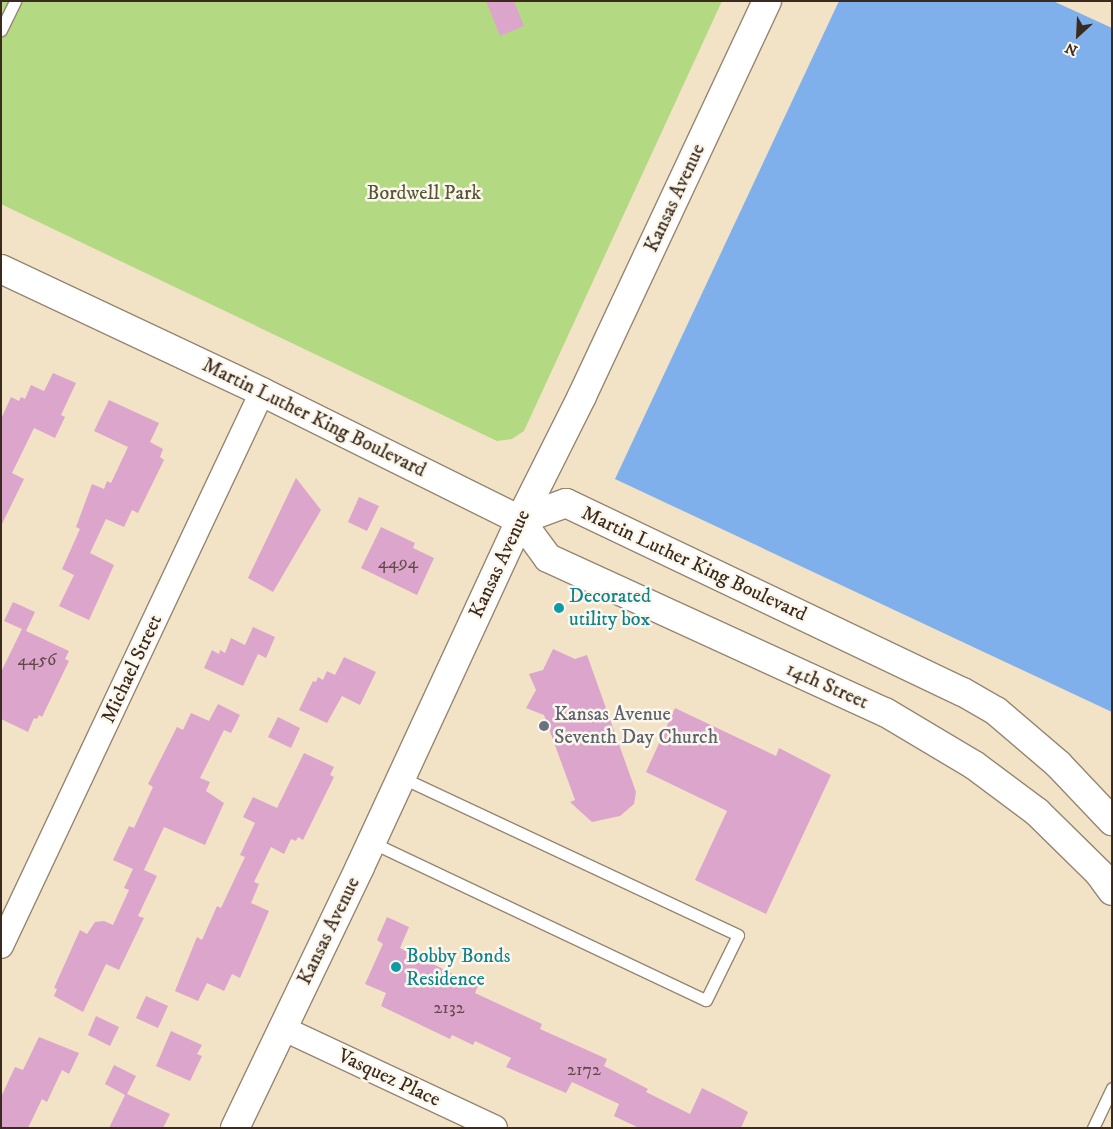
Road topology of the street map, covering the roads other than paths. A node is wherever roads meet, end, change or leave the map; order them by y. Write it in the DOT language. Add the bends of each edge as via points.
graph roads {
  1 [pos="14,1"];
  2 [pos="768,1"];
  3 [pos="1,30"];
  4 [pos="2,271"];
  5 [pos="262,392"];
  6 [pos="520,520"];
  7 [pos="401,776"];
  8 [pos="1112,821"];
  9 [pos="371,842"];
  10 [pos="1112,891"];
  11 [pos="1,946"];
  12 [pos="282,1028"];
  13 [pos="1112,1088"];
  14 [pos="235,1128"];
  15 [pos="495,1128"];
  16 [pos="1093,1128"];
  1 -- 3 [label="lane"];
  2 -- 6 [label="main road, Kansas Avenue"];
  4 -- 5 [label="main road, Martin Luther King Boulevard"];
  5 -- 6 [label="main road, Martin Luther King Boulevard"];
  5 -- 11 [label="street, Michael Street"];
  6 -- 7 [label="main road, Kansas Avenue"];
  6 -- 8 [label="main road, Martin Luther King Boulevard" via="566,503 963,692 996,711 1058,764"];
  6 -- 10 [label="main road, 14th Street" via="548,558 885,712 974,765 1037,812 1099,873"];
  7 -- 9 [label="main road, Kansas Avenue"];
  7 -- 9 [label="lane" via="738,935 706,1000"];
  9 -- 12 [label="main road, Kansas Avenue"];
  12 -- 14 [label="main road, Kansas Avenue"];
  12 -- 15 [label="street, Vasquez Place"];
  13 -- 16 [label="lane"];
}
